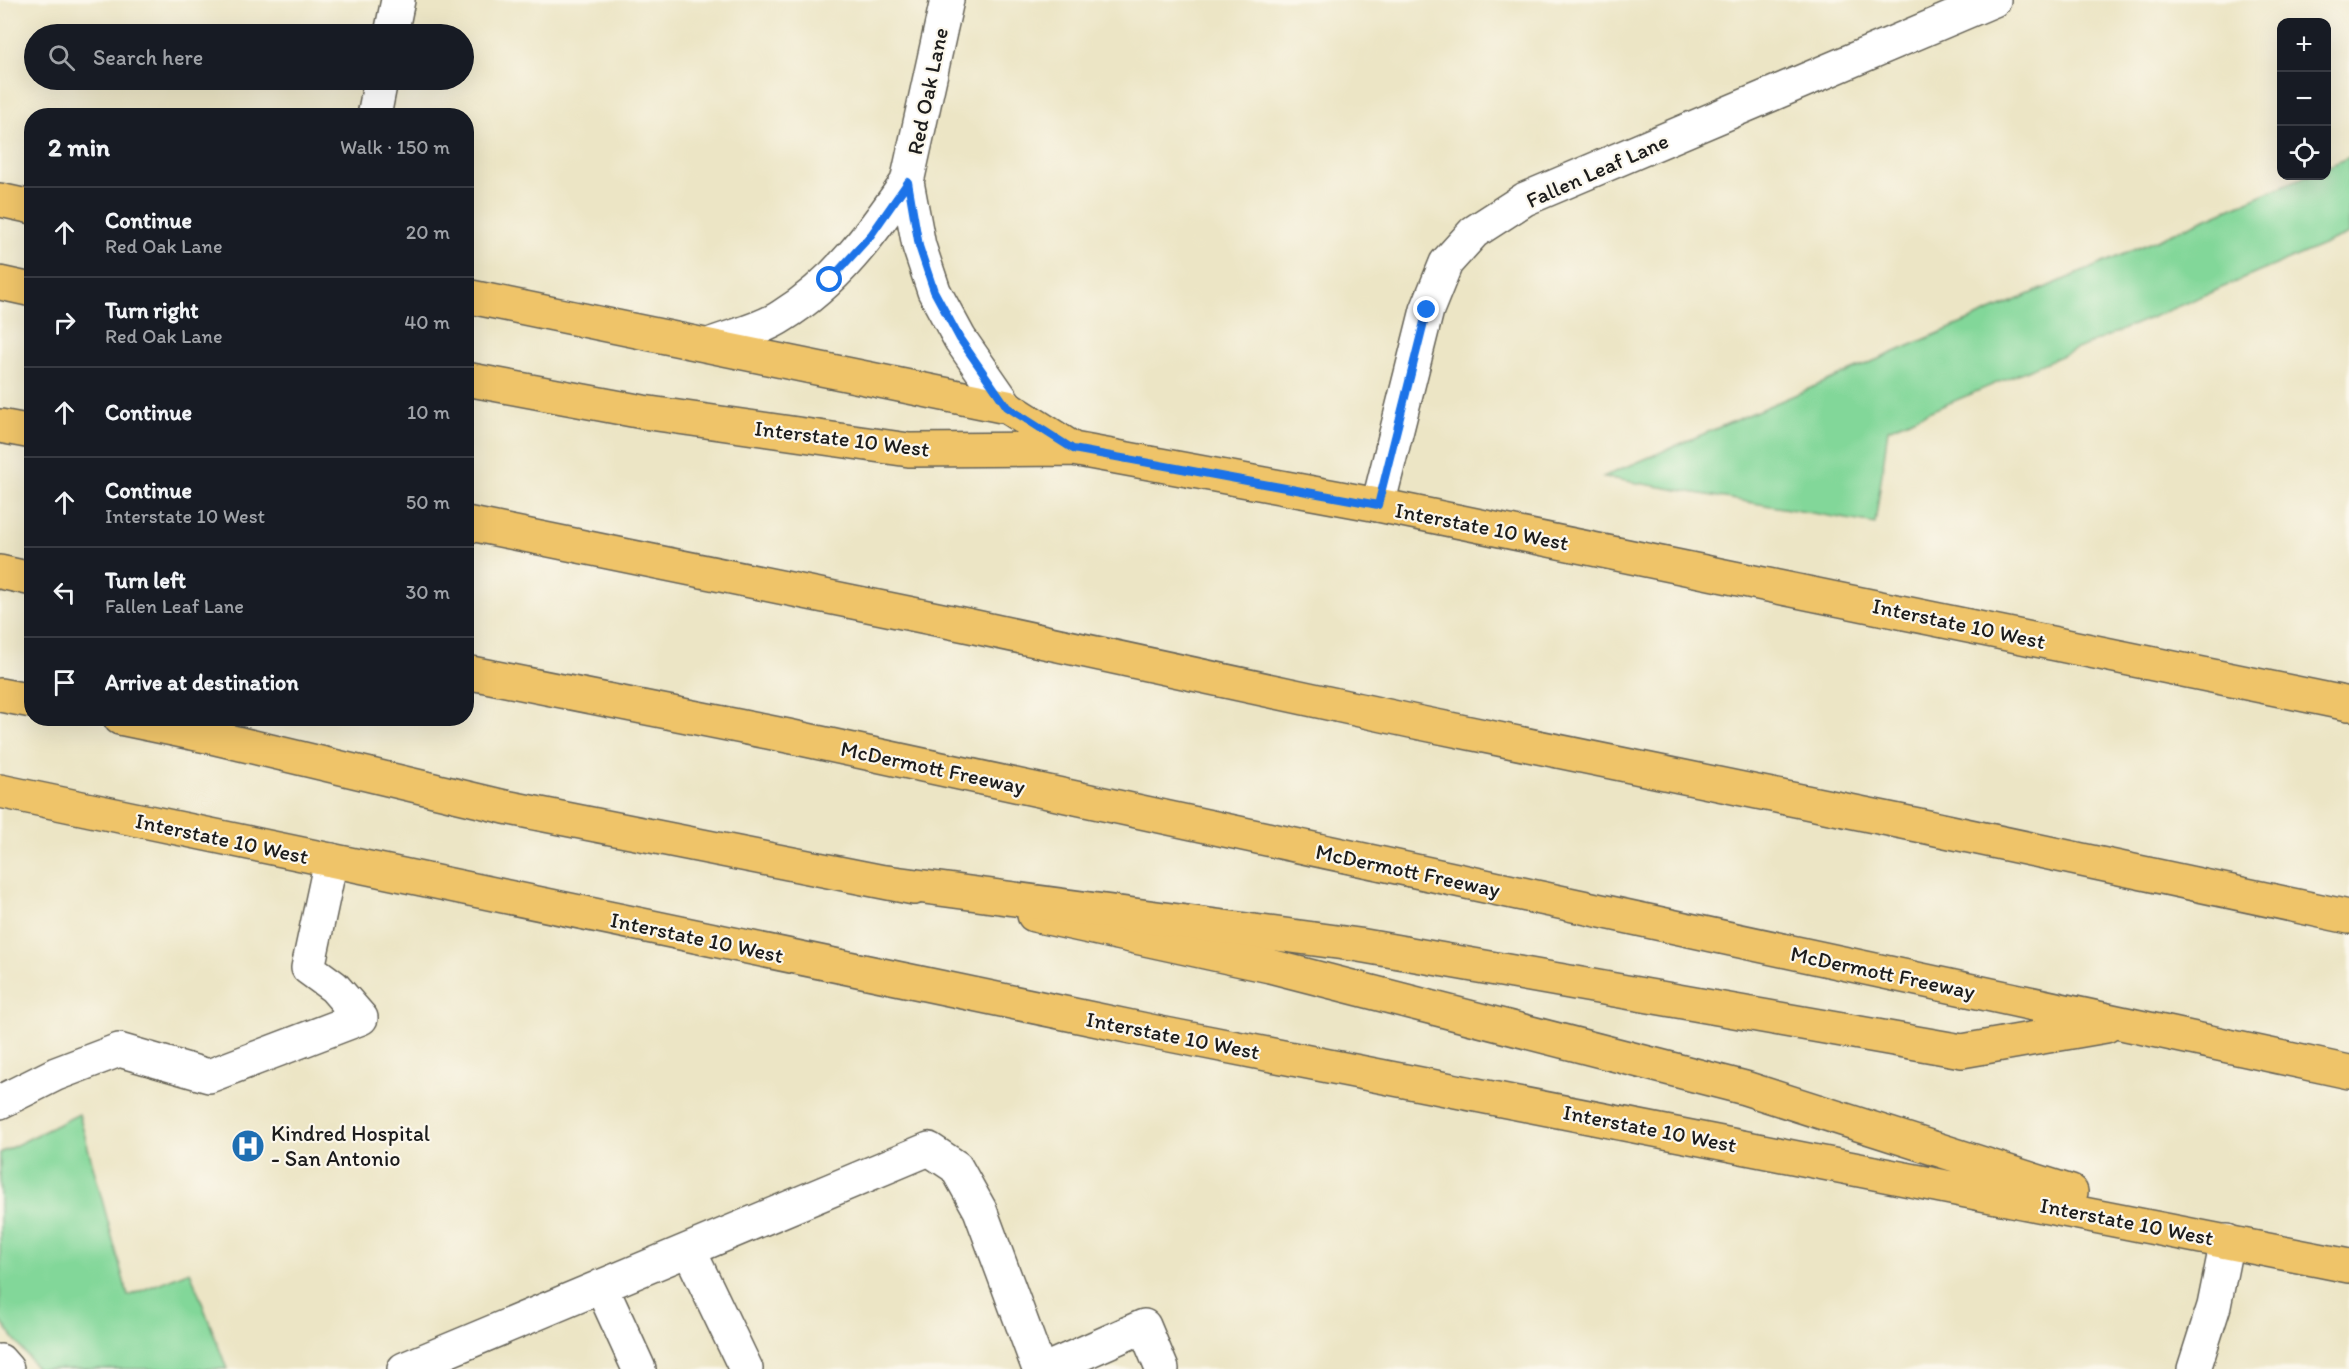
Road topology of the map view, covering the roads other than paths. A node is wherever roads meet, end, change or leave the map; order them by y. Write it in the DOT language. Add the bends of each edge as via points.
graph roads {
  1 [pos="398,0"];
  2 [pos="947,0"];
  3 [pos="1994,0"];
  4 [pos="393,24"];
  5 [pos="379,90"];
  6 [pos="376,108"];
  7 [pos="908,182"];
  8 [pos="0,200"];
  9 [pos="24,205"];
  10 [pos="0,284"];
  11 [pos="24,288"];
  12 [pos="474,298"];
  13 [pos="709,345"];
  14 [pos="474,380"];
  15 [pos="1007,407"];
  16 [pos="0,426"];
  17 [pos="24,430"];
  18 [pos="1073,449"];
  19 [pos="1378,505"];
  20 [pos="474,525"];
  21 [pos="0,572"];
  22 [pos="24,577"];
  23 [pos="474,674"];
  24 [pos="0,695"];
  25 [pos="24,700"];
  26 [pos="2349,704"];
  27 [pos="159,726"];
  28 [pos="0,791"];
  29 [pos="331,860"];
  30 [pos="887,882"];
  31 [pos="2349,917"];
  32 [pos="2122,1023"];
  33 [pos="2349,1072"];
  34 [pos="0,1102"];
  35 [pos="2227,1241"];
  36 [pos="689,1250"];
  37 [pos="2349,1266"];
  38 [pos="601,1286"];
  39 [pos="0,1361"];
  40 [pos="7,1369"];
  41 [pos="404,1369"];
  42 [pos="639,1369"];
  43 [pos="746,1369"];
  44 [pos="1039,1369"];
  45 [pos="1047,1369"];
  46 [pos="1162,1369"];
  47 [pos="2194,1369"];
  1 -- 4 [label="street"];
  2 -- 7 [label="street, Red Oak Lane"];
  3 -- 19 [label="street, Fallen Leaf Lane" via="1525,199 1474,232 1446,263 1427,310"];
  5 -- 6 [label="street"];
  7 -- 13 [label="street, Red Oak Lane" via="871,235 830,280 782,317"];
  7 -- 15 [label="street, Red Oak Lane" via="919,246 934,291 960,339"];
  8 -- 9 [label="main road"];
  10 -- 11 [label="main road"];
  12 -- 13 [label="main road"];
  13 -- 15 [label="main road"];
  14 -- 18 [label="main road, Interstate 10 West" via="643,412 909,450"];
  15 -- 18 [label="main road"];
  16 -- 17 [label="main road"];
  18 -- 19 [label="main road, Interstate 10 West"];
  19 -- 26 [label="main road, Interstate 10 West"];
  20 -- 31 [label="main road"];
  21 -- 22 [label="main road"];
  23 -- 32 [label="main road, McDermott Freeway" via="788,736"];
  24 -- 25 [label="main road"];
  27 -- 30 [label="main road" via="505,807"];
  28 -- 29 [label="main road, Interstate 10 West"];
  29 -- 34 [label="street" via="308,968 334,987 361,1018 209,1076 119,1050 56,1074"];
  29 -- 35 [label="main road, Interstate 10 West" via="1160,1033"];
  30 -- 32 [label="main road" via="1359,945 1962,1051"];
  30 -- 35 [label="main road" via="1270,966 1745,1088"];
  32 -- 33 [label="main road, McDermott Freeway"];
  35 -- 37 [label="main road, Interstate 10 West"];
  35 -- 47 [label="street" via="2214,1306"];
  36 -- 38 [label="street"];
  36 -- 43 [label="street"];
  36 -- 44 [label="street" via="929,1149 956,1167 981,1210"];
  38 -- 41 [label="street"];
  38 -- 42 [label="street"];
  39 -- 40 [label="street"];
  45 -- 46 [label="street" via="1144,1326"];
}
